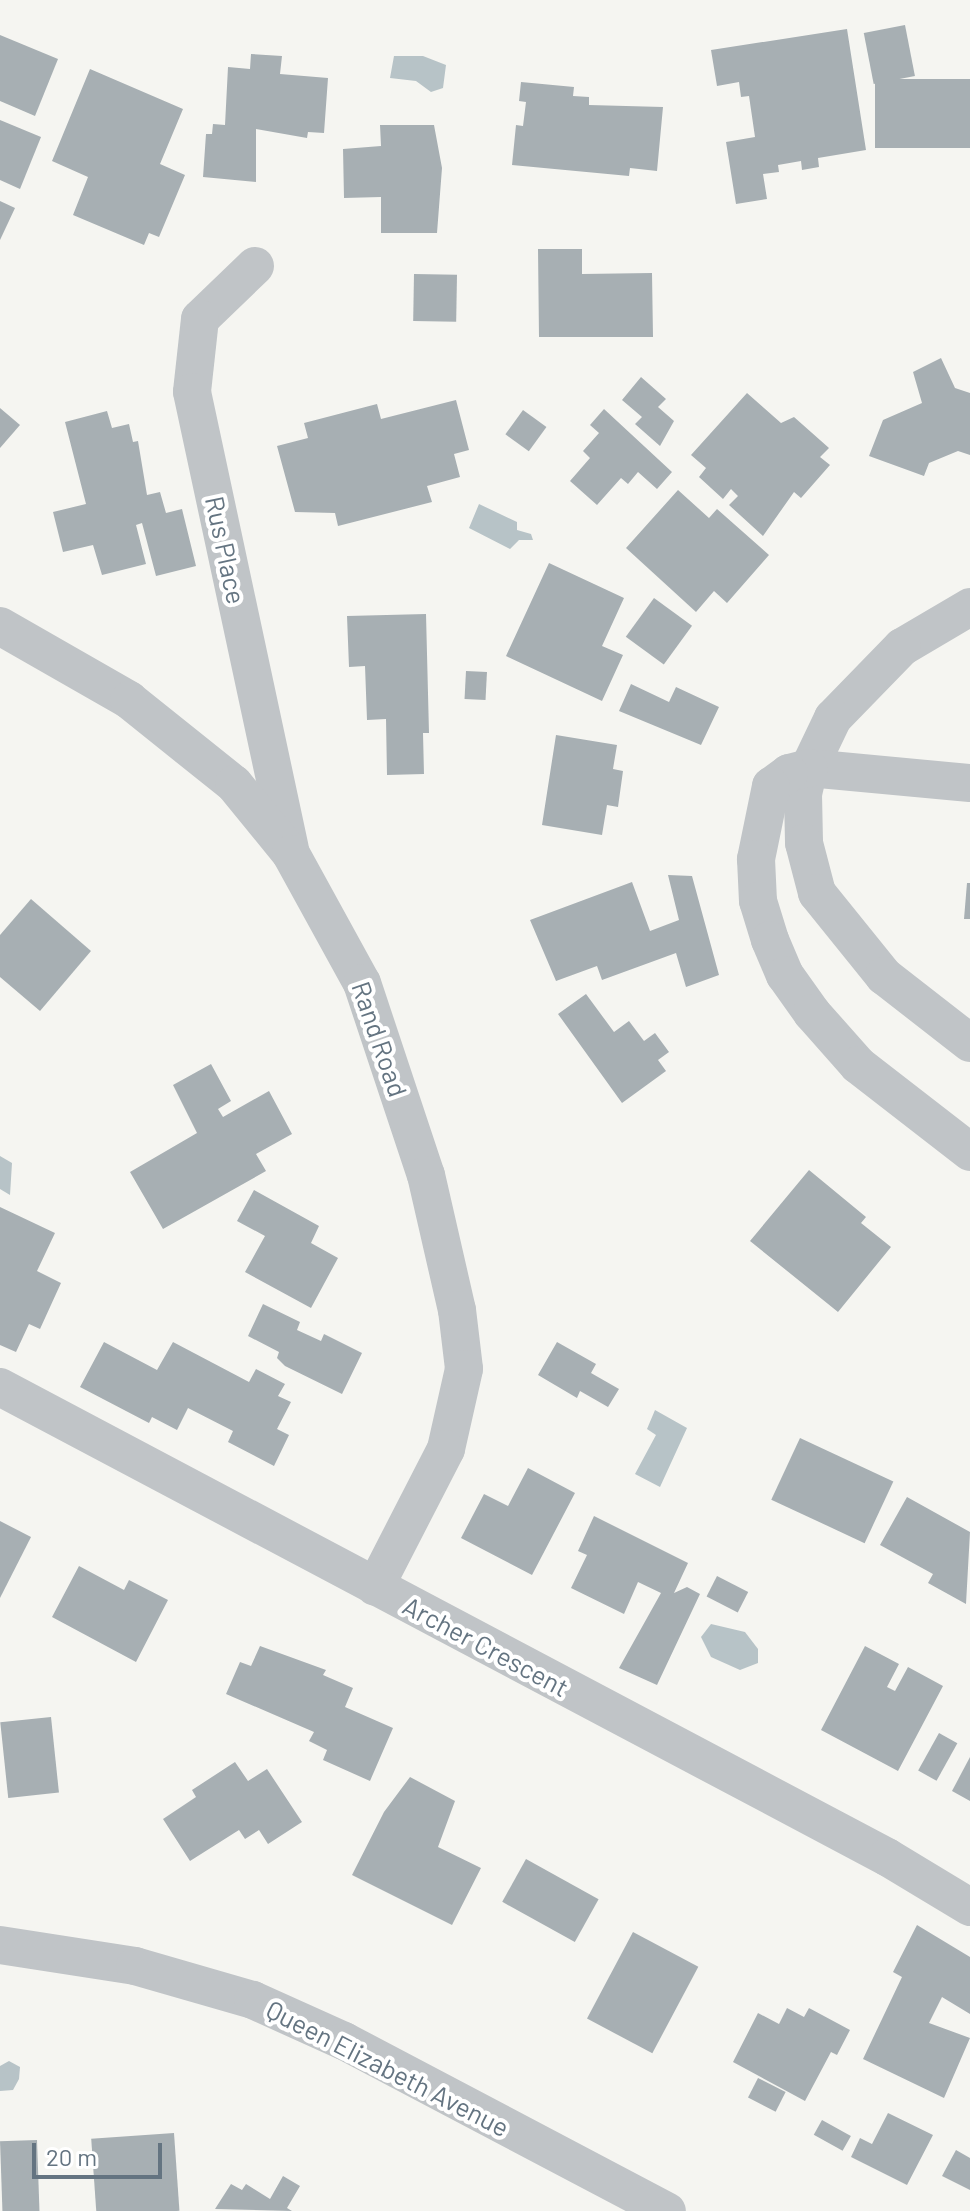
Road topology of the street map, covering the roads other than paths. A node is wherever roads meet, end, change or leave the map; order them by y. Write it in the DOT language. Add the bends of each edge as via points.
graph roads {
  1 [pos="255,266"];
  2 [pos="970,607"];
  3 [pos="0,626"];
  4 [pos="809,768"];
  5 [pos="970,783"];
  6 [pos="291,854"];
  7 [pos="970,1043"];
  8 [pos="970,1152"];
  9 [pos="0,1387"];
  10 [pos="375,1587"];
  11 [pos="970,1907"];
  12 [pos="0,1945"];
  13 [pos="667,2211"];
  1 -- 6 [label="street, Rus Place" via="200,319 192,392"];
  2 -- 4 [label="street" via="902,647 833,718"];
  3 -- 6 [label="street, Rand Road" via="129,700 234,784"];
  4 -- 5 [label="street"];
  4 -- 7 [label="street" via="804,843 817,893 884,976"];
  4 -- 8 [label="street" via="782,777 766,799 756,859 758,901 770,940 785,975 858,1065"];
  6 -- 10 [label="street, Rand Road" via="362,983 426,1175 459,1325 464,1369 446,1449"];
  9 -- 10 [label="street, Archer Crescent"];
  10 -- 11 [label="street, Archer Crescent" via="887,1857"];
  12 -- 13 [label="street, Queen Elizabeth Avenue" via="135,1966 253,2000 344,2041"];
}
